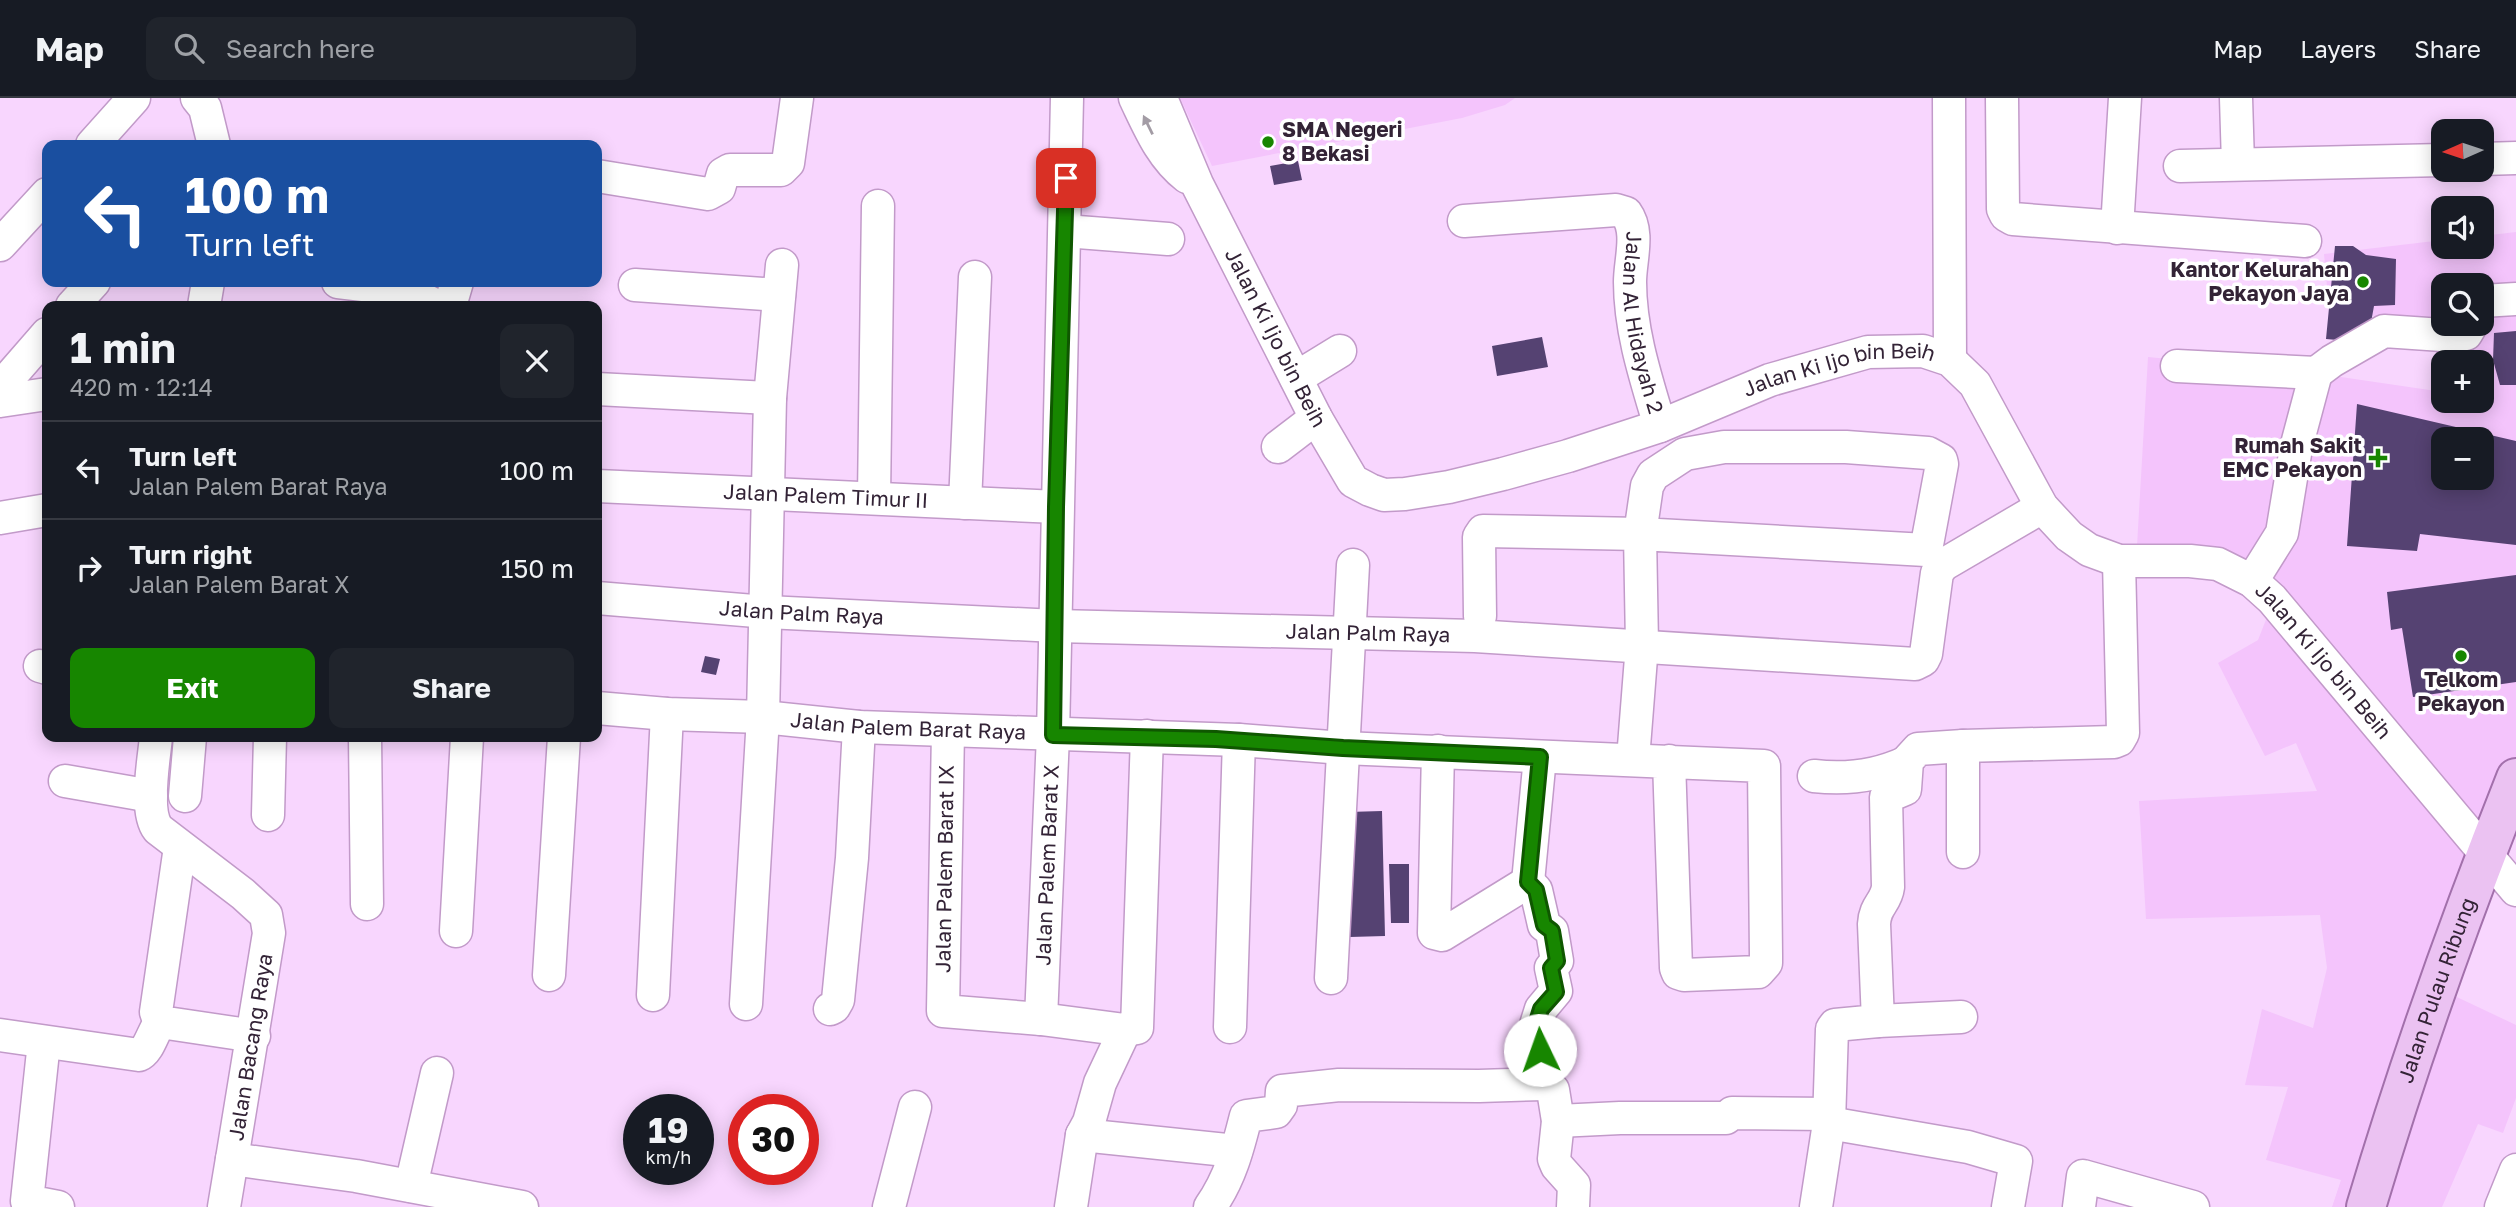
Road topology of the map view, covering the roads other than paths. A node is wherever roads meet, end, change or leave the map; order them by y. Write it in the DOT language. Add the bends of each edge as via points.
graph roads {
  1 [pos="134,98"];
  2 [pos="197,98"];
  3 [pos="797,98"];
  4 [pos="1067,98"];
  5 [pos="1135,98"];
  6 [pos="1161,98"];
  7 [pos="1949,98"];
  8 [pos="2002,98"];
  9 [pos="2125,98"];
  10 [pos="2236,98"];
  11 [pos="103,139"];
  12 [pos="213,140"];
  13 [pos="2516,158"];
  14 [pos="2494,159"];
  15 [pos="2431,160"];
  16 [pos="2238,164"];
  17 [pos="2180,166"];
  18 [pos="602,177"];
  19 [pos="1196,184"];
  20 [pos="42,199"];
  21 [pos="878,206"];
  22 [pos="1464,221"];
  23 [pos="2117,228"];
  24 [pos="1065,231"];
  25 [pos="1168,239"];
  26 [pos="2305,241"];
  27 [pos="0,245"];
  28 [pos="975,277"];
  29 [pos="635,285"];
  30 [pos="90,287"];
  31 [pos="380,287"];
  32 [pos="2516,299"];
  33 [pos="2494,300"];
  34 [pos="77,301"];
  35 [pos="427,301"];
  36 [pos="2431,334"];
  37 [pos="42,340"];
  38 [pos="1340,351"];
  39 [pos="1951,360"];
  40 [pos="2177,366"];
  41 [pos="2316,373"];
  42 [pos="1296,378"];
  43 [pos="0,388"];
  44 [pos="602,390"];
  45 [pos="42,395"];
  46 [pos="770,398"];
  47 [pos="0,401"];
  48 [pos="1316,418"];
  49 [pos="1660,426"];
  50 [pos="1279,447"];
  51 [pos="602,486"];
  52 [pos="769,495"];
  53 [pos="874,497"];
  54 [pos="965,503"];
  55 [pos="1056,507"];
  56 [pos="2042,507"];
  57 [pos="42,511"];
  58 [pos="0,518"];
  59 [pos="1640,534"];
  60 [pos="2119,561"];
  61 [pos="1353,565"];
  62 [pos="2252,581"];
  63 [pos="602,598"];
  64 [pos="767,612"];
  65 [pos="1480,616"];
  66 [pos="1056,626"];
  67 [pos="1351,634"];
  68 [pos="1642,645"];
  69 [pos="602,708"];
  70 [pos="667,714"];
  71 [pos="763,717"];
  72 [pos="859,727"];
  73 [pos="948,731"];
  74 [pos="1053,735"];
  75 [pos="1147,736"];
  76 [pos="1239,740"];
  77 [pos="156,742"];
  78 [pos="189,742"];
  79 [pos="270,742"];
  80 [pos="365,742"];
  81 [pos="467,742"];
  82 [pos="564,742"];
  83 [pos="1963,746"];
  84 [pos="1343,748"];
  85 [pos="1438,751"];
  86 [pos="1540,757"];
  87 [pos="1633,759"];
  88 [pos="1669,761"];
  89 [pos="1907,762"];
  90 [pos="1814,776"];
  91 [pos="2516,778"];
  92 [pos="65,781"];
  93 [pos="151,796"];
  94 [pos="184,796"];
  95 [pos="268,815"];
  96 [pos="180,847"];
  97 [pos="1964,852"];
  98 [pos="2486,854"];
  99 [pos="1528,882"];
  100 [pos="2516,890"];
  101 [pos="366,904"];
  102 [pos="456,931"];
  103 [pos="549,975"];
  104 [pos="1331,978"];
  105 [pos="653,995"];
  106 [pos="746,1004"];
  107 [pos="830,1009"];
  108 [pos="1961,1017"];
  109 [pos="1041,1019"];
  110 [pos="161,1021"];
  111 [pos="1878,1021"];
  112 [pos="1230,1027"];
  113 [pos="1125,1030"];
  114 [pos="0,1035"];
  115 [pos="254,1036"];
  116 [pos="44,1042"];
  117 [pos="437,1073"];
  118 [pos="1544,1084"];
  119 [pos="915,1107"];
  120 [pos="1829,1118"];
  121 [pos="1558,1121"];
  122 [pos="1082,1135"];
  123 [pos="1236,1151"];
  124 [pos="232,1159"];
  125 [pos="2516,1170"];
  126 [pos="411,1186"];
  127 [pos="474,1202"];
  128 [pos="58,1207"];
  129 [pos="224,1207"];
  130 [pos="522,1207"];
  131 [pos="889,1207"];
  132 [pos="1072,1207"];
  133 [pos="1210,1207"];
  134 [pos="1573,1207"];
  135 [pos="1816,1207"];
  136 [pos="2008,1207"];
  137 [pos="2079,1207"];
  138 [pos="2193,1207"];
  139 [pos="2366,1207"];
  140 [pos="2501,1207"];
  1 -- 11 [label="street"];
  2 -- 12 [label="street" via="205,108"];
  3 -- 18 [label="street" via="788,163 781,170 730,170 723,174 719,188 708,194"];
  4 -- 24 [label="street, Jalan Palem Barat X"];
  19 -- 5 [label="street, Jalan Ki Ijo bin Beih, one-way" via="1176,169 1157,144"];
  6 -- 19 [label="street, Jalan Ki Ijo bin Beih"];
  7 -- 39 [label="street"];
  8 -- 23 [label="street" via="2006,215"];
  9 -- 23 [label="street"];
  10 -- 16 [label="street"];
  13 -- 14 [label="street"];
  15 -- 16 [label="street"];
  16 -- 17 [label="street"];
  19 -- 42 [label="street, Jalan Ki Ijo bin Beih"];
  20 -- 27 [label="street"];
  21 -- 53 [label="street"];
  22 -- 49 [label="street, Jalan Al Hidayah 2" via="1626,213 1633,240 1630,283 1635,326"];
  23 -- 26 [label="street"];
  24 -- 25 [label="street"];
  24 -- 55 [label="street, Jalan Palem Barat X"];
  28 -- 54 [label="street"];
  29 -- 46 [label="street" via="781,280"];
  30 -- 34 [label="street"];
  31 -- 35 [label="street" via="405,290"];
  32 -- 33 [label="street"];
  36 -- 41 [label="street" via="2384,331"];
  37 -- 43 [label="street"];
  38 -- 42 [label="street"];
  39 -- 49 [label="street, Jalan Ki Ijo bin Beih" via="1923,351 1868,352 1770,380"];
  39 -- 56 [label="street, Jalan Ki Ijo bin Beih" via="1975,384"];
  40 -- 41 [label="street"];
  41 -- 62 [label="street" via="2296,448 2281,533"];
  42 -- 48 [label="street, Jalan Ki Ijo bin Beih"];
  44 -- 46 [label="street"];
  45 -- 47 [label="street"];
  46 -- 52 [label="street"];
  48 -- 49 [label="street, Jalan Ki Ijo bin Beih" via="1353,481 1384,495 1503,474"];
  48 -- 50 [label="street"];
  51 -- 52 [label="street, Jalan Palem Timur II"];
  52 -- 53 [label="street, Jalan Palem Timur II"];
  52 -- 64 [label="street"];
  53 -- 54 [label="street, Jalan Palem Timur II"];
  54 -- 55 [label="street, Jalan Palem Timur II"];
  55 -- 66 [label="street, Jalan Palem Barat X"];
  56 -- 60 [label="street, Jalan Ki Ijo bin Beih" via="2068,536"];
  56 -- 68 [label="street, Jalan Palm Raya" via="1943,565 1937,573 1926,654 1915,664"];
  57 -- 58 [label="street"];
  59 -- 59 [label="street" via="1926,550 1942,464 1928,453 1846,447 1724,447 1685,454 1653,475"];
  59 -- 65 [label="street" via="1483,531 1479,537"];
  59 -- 68 [label="street"];
  60 -- 62 [label="street, Jalan Ki Ijo bin Beih" via="2218,564"];
  60 -- 83 [label="street" via="2123,733 2119,740"];
  61 -- 67 [label="street"];
  62 -- 98 [label="street, Jalan Ki Ijo bin Beih"];
  63 -- 64 [label="street, Jalan Palm Raya"];
  64 -- 66 [label="street, Jalan Palm Raya"];
  64 -- 71 [label="street"];
  66 -- 67 [label="street, Jalan Palm Raya"];
  66 -- 74 [label="street, Jalan Palem Barat X"];
  67 -- 68 [label="street, Jalan Palm Raya"];
  67 -- 84 [label="street"];
  68 -- 87 [label="street"];
  69 -- 70 [label="street, Jalan Palem Barat Raya"];
  70 -- 71 [label="street, Jalan Palem Barat Raya"];
  70 -- 105 [label="street"];
  71 -- 72 [label="street, Jalan Palem Barat Raya"];
  71 -- 106 [label="street"];
  72 -- 73 [label="street, Jalan Palem Barat Raya"];
  72 -- 107 [label="street" via="838,1000"];
  73 -- 74 [label="street, Jalan Palem Barat Raya"];
  73 -- 109 [label="street, Jalan Palem Barat IX" via="941,1007 948,1012"];
  74 -- 75 [label="street, Jalan Palem Barat Raya"];
  74 -- 109 [label="street, Jalan Palem Barat X"];
  75 -- 76 [label="street, Jalan Palem Barat Raya"];
  75 -- 113 [label="street" via="1137,1028"];
  76 -- 84 [label="street, Jalan Palem Barat Raya"];
  76 -- 112 [label="street"];
  77 -- 93 [label="street, Jalan Bacang Raya"];
  78 -- 94 [label="street"];
  79 -- 95 [label="street"];
  80 -- 101 [label="street"];
  81 -- 102 [label="street"];
  82 -- 103 [label="street"];
  83 -- 89 [label="street" via="1918,749"];
  83 -- 97 [label="street"];
  84 -- 85 [label="street, Jalan Palem Barat Raya"];
  84 -- 104 [label="street"];
  85 -- 86 [label="street, Jalan Palem Barat Raya"];
  85 -- 99 [label="street" via="1434,933 1441,934"];
  86 -- 87 [label="street, Jalan Palem Barat Raya"];
  86 -- 99 [label="street"];
  87 -- 88 [label="street, Jalan Palem Barat Raya"];
  88 -- 88 [label="street, Jalan Palem Barat Raya" via="1678,973 1754,973 1766,963 1764,766"];
  89 -- 90 [label="street" via="1879,774"];
  89 -- 111 [label="street" via="1906,786 1886,802 1888,887 1874,924"];
  91 -- 98 [label="main road, Jalan Pulau Ribung"];
  92 -- 93 [label="street"];
  93 -- 96 [label="street, Jalan Bacang Raya" via="153,823"];
  96 -- 110 [label="street" via="156,1012"];
  96 -- 115 [label="street, Jalan Bacang Raya" via="266,915 270,933"];
  98 -- 100 [label="street, Jalan Ki Ijo bin Beih"];
  98 -- 139 [label="main road, Jalan Pulau Ribung" via="2398,1099"];
  99 -- 118 [label="street" via="1536,890 1544,925 1552,931 1557,961 1551,968 1556,992 1541,1009 1536,1025"];
  108 -- 111 [label="street"];
  109 -- 113 [label="street"];
  110 -- 115 [label="street"];
  110 -- 116 [label="street" via="148,1049 139,1055"];
  111 -- 120 [label="street" via="1833,1027"];
  113 -- 122 [label="street"];
  114 -- 116 [label="street"];
  115 -- 124 [label="street, Jalan Bacang Raya"];
  116 -- 128 [label="street" via="27,1201"];
  117 -- 126 [label="street"];
  118 -- 121 [label="street" via="1553,1090"];
  118 -- 123 [label="street" via="1339,1084 1282,1091 1276,1112 1246,1116"];
  119 -- 131 [label="street"];
  120 -- 121 [label="street" via="1732,1113 1726,1118"];
  120 -- 135 [label="street"];
  120 -- 136 [label="street" via="2017,1161"];
  121 -- 134 [label="street" via="1554,1158 1574,1185"];
  122 -- 123 [label="street"];
  122 -- 132 [label="street"];
  123 -- 133 [label="street" via="1221,1192"];
  124 -- 126 [label="street, Jalan Bacang Raya"];
  124 -- 129 [label="street"];
  125 -- 140 [label="street"];
  126 -- 127 [label="street, Jalan Bacang Raya"];
  127 -- 130 [label="street, Jalan Bacang Raya"];
  137 -- 138 [label="street" via="2083,1176"];
}
